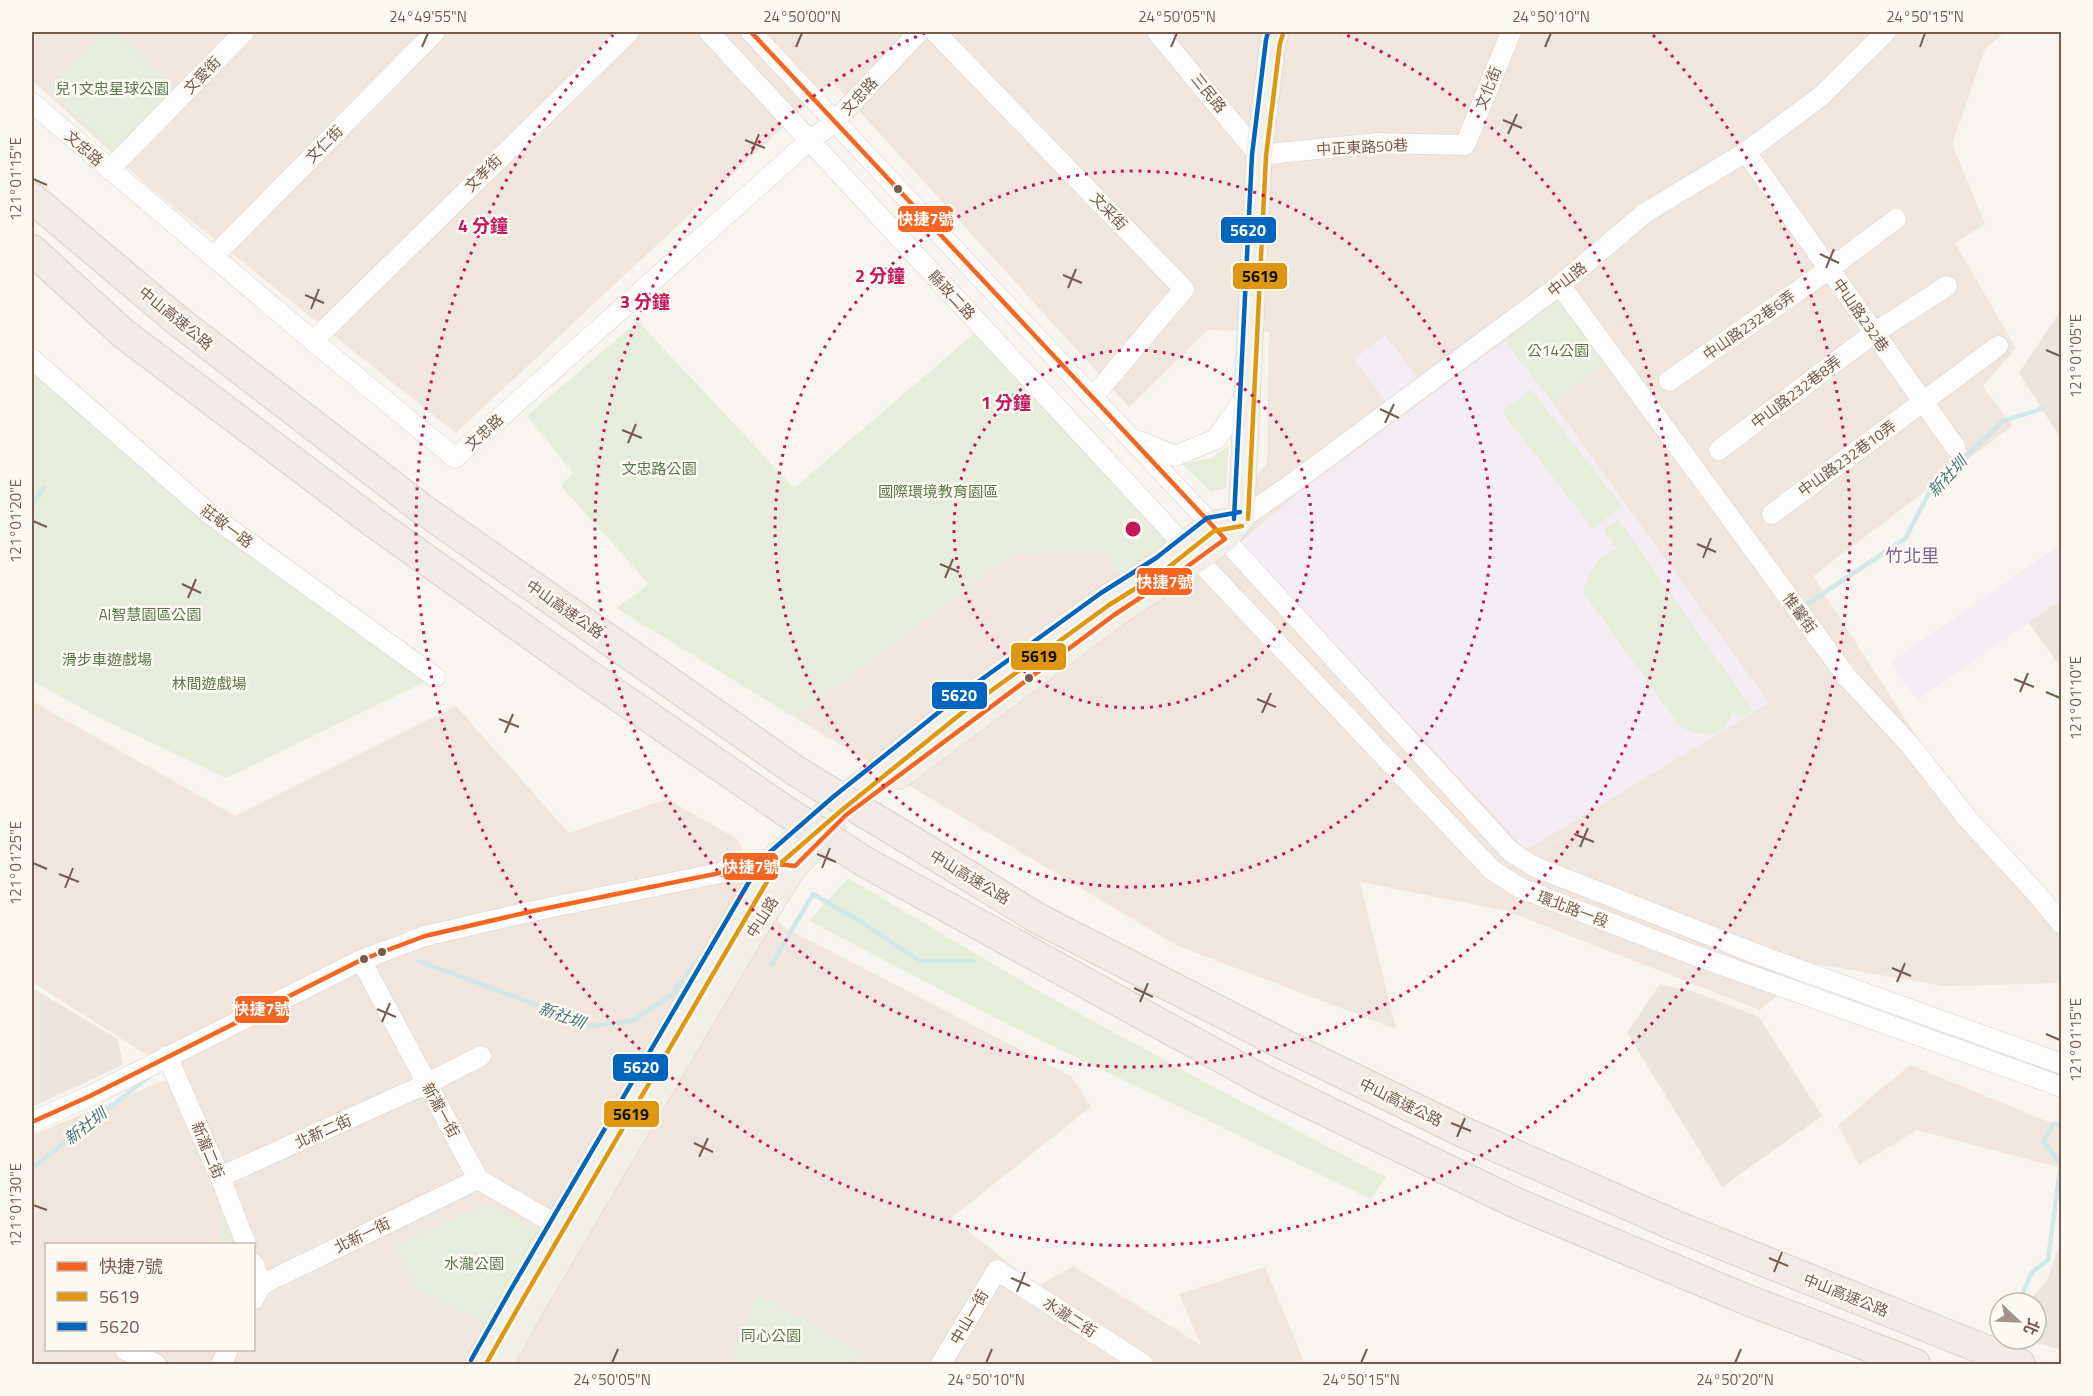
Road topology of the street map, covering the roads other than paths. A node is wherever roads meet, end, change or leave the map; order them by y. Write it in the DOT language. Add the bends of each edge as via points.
graph roads {
  1 [pos="244,32"];
  2 [pos="435,32"];
  3 [pos="629,32"];
  4 [pos="709,32"];
  5 [pos="751,32"];
  6 [pos="919,32"];
  7 [pos="934,32"];
  8 [pos="1157,32"];
  9 [pos="1276,32"];
  10 [pos="1511,32"];
  11 [pos="1886,32"];
  12 [pos="32,103"];
  13 [pos="835,121"];
  14 [pos="810,141"];
  15 [pos="1465,145"];
  16 [pos="1746,152"];
  17 [pos="1259,154"];
  18 [pos="109,170"];
  19 [pos="32,198"];
  20 [pos="1896,219"];
  21 [pos="32,250"];
  22 [pos="213,257"];
  23 [pos="1829,269"];
  24 [pos="1560,285"];
  25 [pos="1947,285"];
  26 [pos="1874,333"];
  27 [pos="313,341"];
  28 [pos="1998,346"];
  29 [pos="32,361"];
  30 [pos="1669,381"];
  31 [pos="1246,396"];
  32 [pos="1093,397"];
  33 [pos="1923,402"];
  34 [pos="1129,436"];
  35 [pos="1956,448"];
  36 [pos="1719,450"];
  37 [pos="1772,514"];
  38 [pos="1241,519"];
  39 [pos="1218,531"];
  40 [pos="1190,551"];
  41 [pos="435,677"];
  42 [pos="769,863"];
  43 [pos="795,866"];
  44 [pos="2061,924"];
  45 [pos="361,960"];
  46 [pos="167,1056"];
  47 [pos="481,1056"];
  48 [pos="2061,1064"];
  49 [pos="426,1084"];
  50 [pos="2061,1087"];
  51 [pos="32,1122"];
  52 [pos="220,1177"];
  53 [pos="478,1179"];
  54 [pos="557,1225"];
  55 [pos="245,1243"];
  56 [pos="997,1270"];
  57 [pos="255,1273"];
  58 [pos="257,1292"];
  59 [pos="127,1351"];
  60 [pos="228,1351"];
  61 [pos="1122,1359"];
  62 [pos="156,1365"];
  63 [pos="221,1365"];
  64 [pos="478,1365"];
  65 [pos="500,1365"];
  66 [pos="941,1365"];
  67 [pos="1143,1365"];
  68 [pos="1915,1365"];
  69 [pos="2020,1365"];
  1 -- 18 [label="street, 文愛街"];
  2 -- 22 [label="street, 文仁街"];
  3 -- 27 [label="street, 文孝街"];
  4 -- 14 [label="street, 縣政二路"];
  5 -- 13 [label="street"];
  6 -- 13 [label="street, 文忠路"];
  7 -- 32 [label="street, 文采街" via="1184,289"];
  8 -- 17 [label="street, 三民路"];
  9 -- 17 [label="main road"];
  10 -- 15 [label="street, 文化街"];
  11 -- 16 [label="street, 中山路" via="1820,97"];
  12 -- 18 [label="street, 文忠路"];
  13 -- 14 [label="street, 文忠路"];
  13 -- 32 [label="street"];
  14 -- 27 [label="street, 文忠路" via="455,458"];
  14 -- 40 [label="street, 縣政二路"];
  15 -- 17 [label="street, 中正東路50巷" via="1377,143"];
  16 -- 23 [label="street, 中山路232巷"];
  16 -- 24 [label="street, 中山路" via="1645,213"];
  17 -- 31 [label="main road"];
  18 -- 22 [label="street, 文忠路"];
  19 -- 69 [label="highway, 中山高速公路, bridge" via="178,321 421,508 796,771 1037,918 1463,1132 1674,1225"];
  20 -- 23 [label="street, 中山路232巷6弄"];
  21 -- 68 [label="highway, bridge" via="124,334 372,521 585,673 865,862 1268,1083 1516,1203"];
  22 -- 27 [label="street, 文忠路"];
  23 -- 26 [label="street, 中山路232巷"];
  23 -- 30 [label="street, 中山路232巷6弄"];
  24 -- 38 [label="street, 中山路"];
  24 -- 44 [label="street, 惟馨街" via="1847,677 1910,745 1967,818"];
  25 -- 26 [label="street, 中山路232巷8弄"];
  26 -- 33 [label="street, 中山路232巷"];
  26 -- 36 [label="street, 中山路232巷8弄"];
  28 -- 33 [label="street, 中山路232巷10弄"];
  29 -- 41 [label="street, 莊敬一路" via="212,516"];
  31 -- 34 [label="street" via="1216,439 1175,456"];
  31 -- 38 [label="main road"];
  32 -- 34 [label="street"];
  33 -- 35 [label="street, 中山路232巷"];
  33 -- 37 [label="street, 中山路232巷10弄"];
  34 -- 39 [label="street"];
  38 -- 39 [label="main road, 中山路"];
  39 -- 40 [label="main road, 中山路"];
  39 -- 48 [label="street, 環北路一段" via="1486,827 1510,851 1533,866 1767,958"];
  40 -- 42 [label="main road, 中山路" via="1160,564 1105,599 968,698"];
  40 -- 43 [label="main road, 中山路" via="1181,571 1114,615 846,815"];
  40 -- 50 [label="street, 環北路一段" via="1467,845 1492,870 1520,888 1758,979"];
  42 -- 43 [label="street"];
  42 -- 45 [label="street" via="425,936"];
  42 -- 54 [label="main road, 中山路"];
  43 -- 65 [label="main road, 中山路" via="697,1023"];
  45 -- 46 [label="street"];
  45 -- 49 [label="street, 新瀧一街"];
  46 -- 51 [label="street"];
  46 -- 52 [label="street, 新瀧二街"];
  47 -- 49 [label="street, 北新二街"];
  49 -- 52 [label="street, 北新二街"];
  49 -- 53 [label="street, 新瀧一街"];
  52 -- 55 [label="street, 新瀧二街"];
  53 -- 54 [label="street"];
  53 -- 58 [label="street, 北新一街"];
  54 -- 64 [label="main road, 中山路"];
  56 -- 61 [label="street, 水瀧二街"];
  56 -- 66 [label="street, 中山一街"];
  57 -- 58 [label="street"];
  59 -- 62 [label="street"];
  60 -- 63 [label="street"];
  61 -- 67 [label="street, 水瀧二街"];
}
